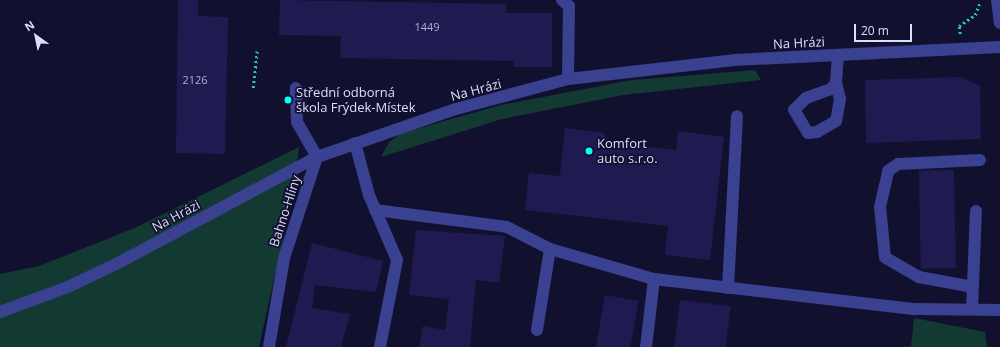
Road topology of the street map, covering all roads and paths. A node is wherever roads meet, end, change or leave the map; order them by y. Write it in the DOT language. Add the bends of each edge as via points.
graph roads {
  1 [pos="562,0"];
  2 [pos="980,0"];
  3 [pos="997,0"];
  4 [pos="1000,23"];
  5 [pos="1000,47"];
  6 [pos="962,48"];
  7 [pos="257,51"];
  8 [pos="838,55"];
  9 [pos="568,79"];
  10 [pos="836,83"];
  11 [pos="253,88"];
  12 [pos="296,88"];
  13 [pos="737,116"];
  14 [pos="355,143"];
  15 [pos="317,157"];
  16 [pos="980,160"];
  17 [pos="375,210"];
  18 [pos="976,211"];
  19 [pos="550,250"];
  20 [pos="654,279"];
  21 [pos="973,287"];
  22 [pos="728,288"];
  23 [pos="972,309"];
  24 [pos="1000,310"];
  25 [pos="0,312"];
  26 [pos="537,330"];
  27 [pos="269,347"];
  28 [pos="380,347"];
  29 [pos="646,347"];
  1 -- 9 [label="street" via="569,6"];
  2 -- 6 [label="path" via="975,15 959,26"];
  3 -- 4 [label="street"];
  5 -- 6 [label="street, Na Hrázi"];
  6 -- 8 [label="street, Na Hrázi"];
  7 -- 11 [label="path"];
  8 -- 9 [label="street, Na Hrázi" via="734,60"];
  8 -- 10 [label="street"];
  9 -- 14 [label="street, Na Hrázi" via="456,110"];
  10 -- 10 [label="street" via="818,96 797,103 796,118 808,133 817,132 836,121 840,99"];
  12 -- 15 [label="street" via="297,122"];
  13 -- 22 [label="street"];
  14 -- 15 [label="street, Na Hrázi"];
  14 -- 17 [label="street"];
  15 -- 25 [label="street, Na Hrázi" via="94,274"];
  15 -- 27 [label="street, Bahno-Hlíny" via="284,258"];
  16 -- 21 [label="street" via="898,164 888,171 880,207 885,257 919,277"];
  17 -- 19 [label="street" via="507,227"];
  17 -- 28 [label="street" via="397,260"];
  18 -- 21 [label="street"];
  19 -- 20 [label="street"];
  19 -- 26 [label="street"];
  20 -- 22 [label="street"];
  20 -- 29 [label="street"];
  21 -- 23 [label="street"];
  22 -- 23 [label="street" via="915,309"];
  23 -- 24 [label="street"];
}
